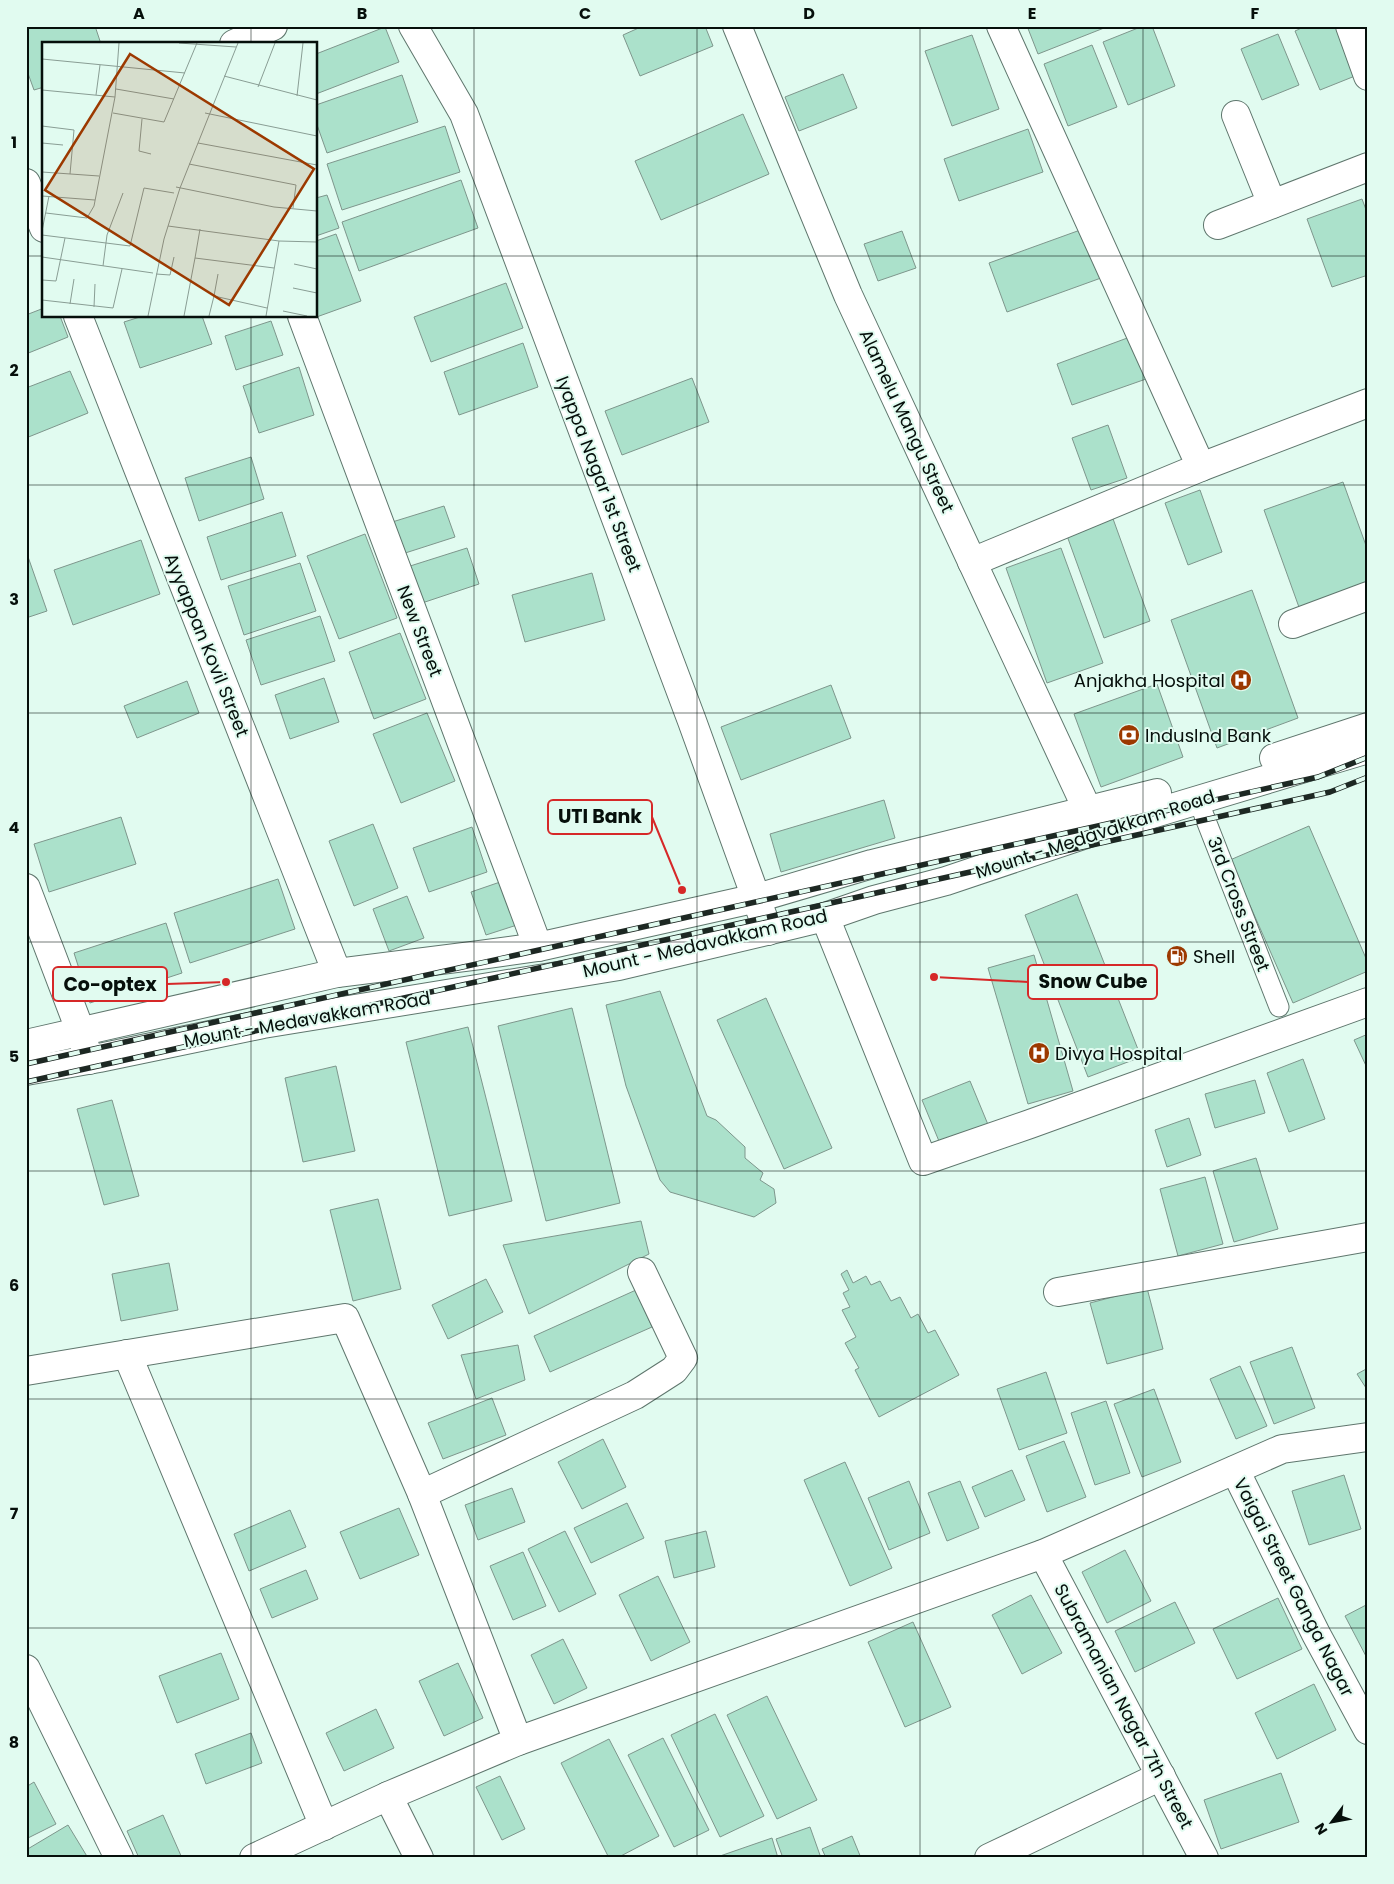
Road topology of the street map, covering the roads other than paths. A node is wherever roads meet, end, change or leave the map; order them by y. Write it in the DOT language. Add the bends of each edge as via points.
graph roads {
  1 [pos="273,26"];
  2 [pos="413,26"];
  3 [pos="738,26"];
  4 [pos="1001,26"];
  5 [pos="1350,26"];
  6 [pos="238,42"];
  7 [pos="1368,76"];
  8 [pos="1236,115"];
  9 [pos="1368,167"];
  10 [pos="26,183"];
  11 [pos="1272,204"];
  12 [pos="42,223"];
  13 [pos="1218,225"];
  14 [pos="79,318"];
  15 [pos="303,318"];
  16 [pos="1368,403"];
  17 [pos="1201,467"];
  18 [pos="972,562"];
  19 [pos="1368,596"];
  20 [pos="1293,624"];
  21 [pos="1368,727"];
  22 [pos="1368,749"];
  23 [pos="1198,800"];
  24 [pos="1088,811"];
  25 [pos="26,888"];
  26 [pos="756,898"];
  27 [pos="825,917"];
  28 [pos="768,930"];
  29 [pos="538,946"];
  30 [pos="337,973"];
  31 [pos="1368,1002"];
  32 [pos="1279,1007"];
  33 [pos="80,1030"];
  34 [pos="26,1044"];
  35 [pos="89,1060"];
  36 [pos="26,1071"];
  37 [pos="1368,1237"];
  38 [pos="642,1272"];
  39 [pos="1058,1292"];
  40 [pos="127,1354"];
  41 [pos="26,1371"];
  42 [pos="1368,1437"];
  43 [pos="1235,1470"];
  44 [pos="422,1494"];
  45 [pos="1043,1554"];
  46 [pos="26,1669"];
  47 [pos="1368,1730"];
  48 [pos="518,1741"];
  49 [pos="1161,1776"];
  50 [pos="388,1796"];
  51 [pos="324,1826"];
  52 [pos="119,1858"];
  53 [pos="254,1858"];
  54 [pos="419,1858"];
  55 [pos="988,1858"];
  56 [pos="1204,1858"];
  1 -- 6 [label="street"];
  2 -- 26 [label="street, Iyappa Nagar 1st Street" via="464,114"];
  3 -- 18 [label="street, Alamelu Mangu Street" via="848,295"];
  4 -- 17 [label="street"];
  5 -- 7 [label="street"];
  8 -- 11 [label="street"];
  9 -- 11 [label="street"];
  10 -- 12 [label="street"];
  11 -- 13 [label="street"];
  14 -- 30 [label="street, Ayyappan Kovil Street"];
  15 -- 29 [label="street, New Street"];
  16 -- 17 [label="street"];
  17 -- 18 [label="street"];
  18 -- 24 [label="street, Alamelu Mangu Street"];
  19 -- 20 [label="street"];
  21 -- 24 [label="street, Mount - Medavakkam Road" via="1208,780"];
  22 -- 23 [label="street, Mount - Medavakkam Road"];
  23 -- 27 [label="street, Mount - Medavakkam Road" via="1095,830 946,882 874,900"];
  23 -- 32 [label="lane, 3rd Cross Street"];
  24 -- 26 [label="street, Mount - Medavakkam Road" via="872,864"];
  25 -- 33 [label="street"];
  26 -- 28 [label="street, Iyappa Nagar 1st Street"];
  26 -- 29 [label="street, Mount - Medavakkam Road"];
  27 -- 28 [label="street, Mount - Medavakkam Road"];
  27 -- 31 [label="street" via="923,1160"];
  28 -- 35 [label="street, Mount - Medavakkam Road" via="620,966 263,1024"];
  29 -- 30 [label="street, Mount - Medavakkam Road"];
  30 -- 33 [label="street, Mount - Medavakkam Road"];
  33 -- 34 [label="street, Mount - Medavakkam Road"];
  33 -- 35 [label="street"];
  35 -- 36 [label="street, Mount - Medavakkam Road"];
  37 -- 39 [label="street"];
  38 -- 44 [label="street" via="683,1358 674,1370 635,1395"];
  40 -- 41 [label="street"];
  40 -- 44 [label="street" via="345,1318"];
  40 -- 51 [label="street"];
  42 -- 43 [label="street" via="1282,1449"];
  43 -- 45 [label="street"];
  43 -- 47 [label="street, Vaigai Street Ganga Nagar" via="1316,1634"];
  44 -- 48 [label="street"];
  45 -- 48 [label="street"];
  45 -- 49 [label="street, Subramanian Nagar 7th Street"];
  46 -- 52 [label="street"];
  48 -- 50 [label="street"];
  49 -- 55 [label="street"];
  49 -- 56 [label="street, Subramanian Nagar 7th Street"];
  50 -- 51 [label="street"];
  50 -- 54 [label="street"];
  51 -- 53 [label="street"];
}
